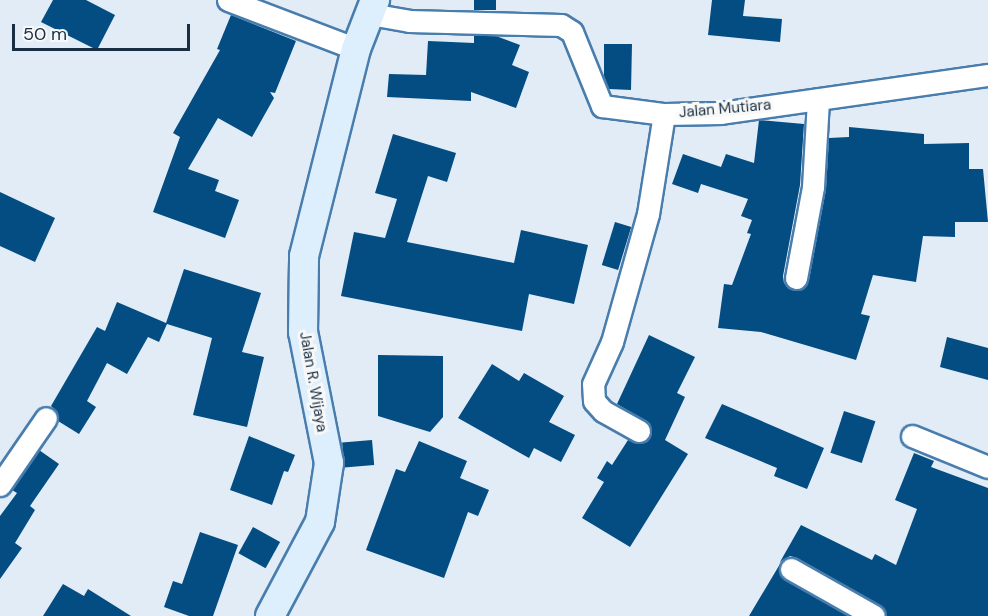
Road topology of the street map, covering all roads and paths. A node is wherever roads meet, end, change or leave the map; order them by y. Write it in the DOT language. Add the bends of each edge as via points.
graph roads {
  1 [pos="228,0"];
  2 [pos="373,7"];
  3 [pos="356,49"];
  4 [pos="988,75"];
  5 [pos="818,99"];
  6 [pos="664,114"];
  7 [pos="796,278"];
  8 [pos="46,418"];
  9 [pos="639,431"];
  10 [pos="912,436"];
  11 [pos="988,467"];
  12 [pos="0,485"];
  13 [pos="791,569"];
  14 [pos="270,616"];
  15 [pos="874,616"];
  1 -- 3 [label="street"];
  2 -- 3 [label="street, Jalan R. Wijaya"];
  2 -- 6 [label="street, Jalan Mutiara" via="409,21 561,26 572,32 602,106"];
  3 -- 14 [label="street, Jalan R. Wijaya" via="304,256 303,332 329,463 320,522"];
  4 -- 5 [label="street, Jalan Mutiara"];
  5 -- 6 [label="street, Jalan Mutiara" via="721,113"];
  5 -- 7 [label="street" via="813,187"];
  6 -- 9 [label="street" via="648,214 612,342 593,384 594,400 603,411"];
  8 -- 12 [label="street"];
  10 -- 11 [label="street"];
  13 -- 15 [label="street"];
}
